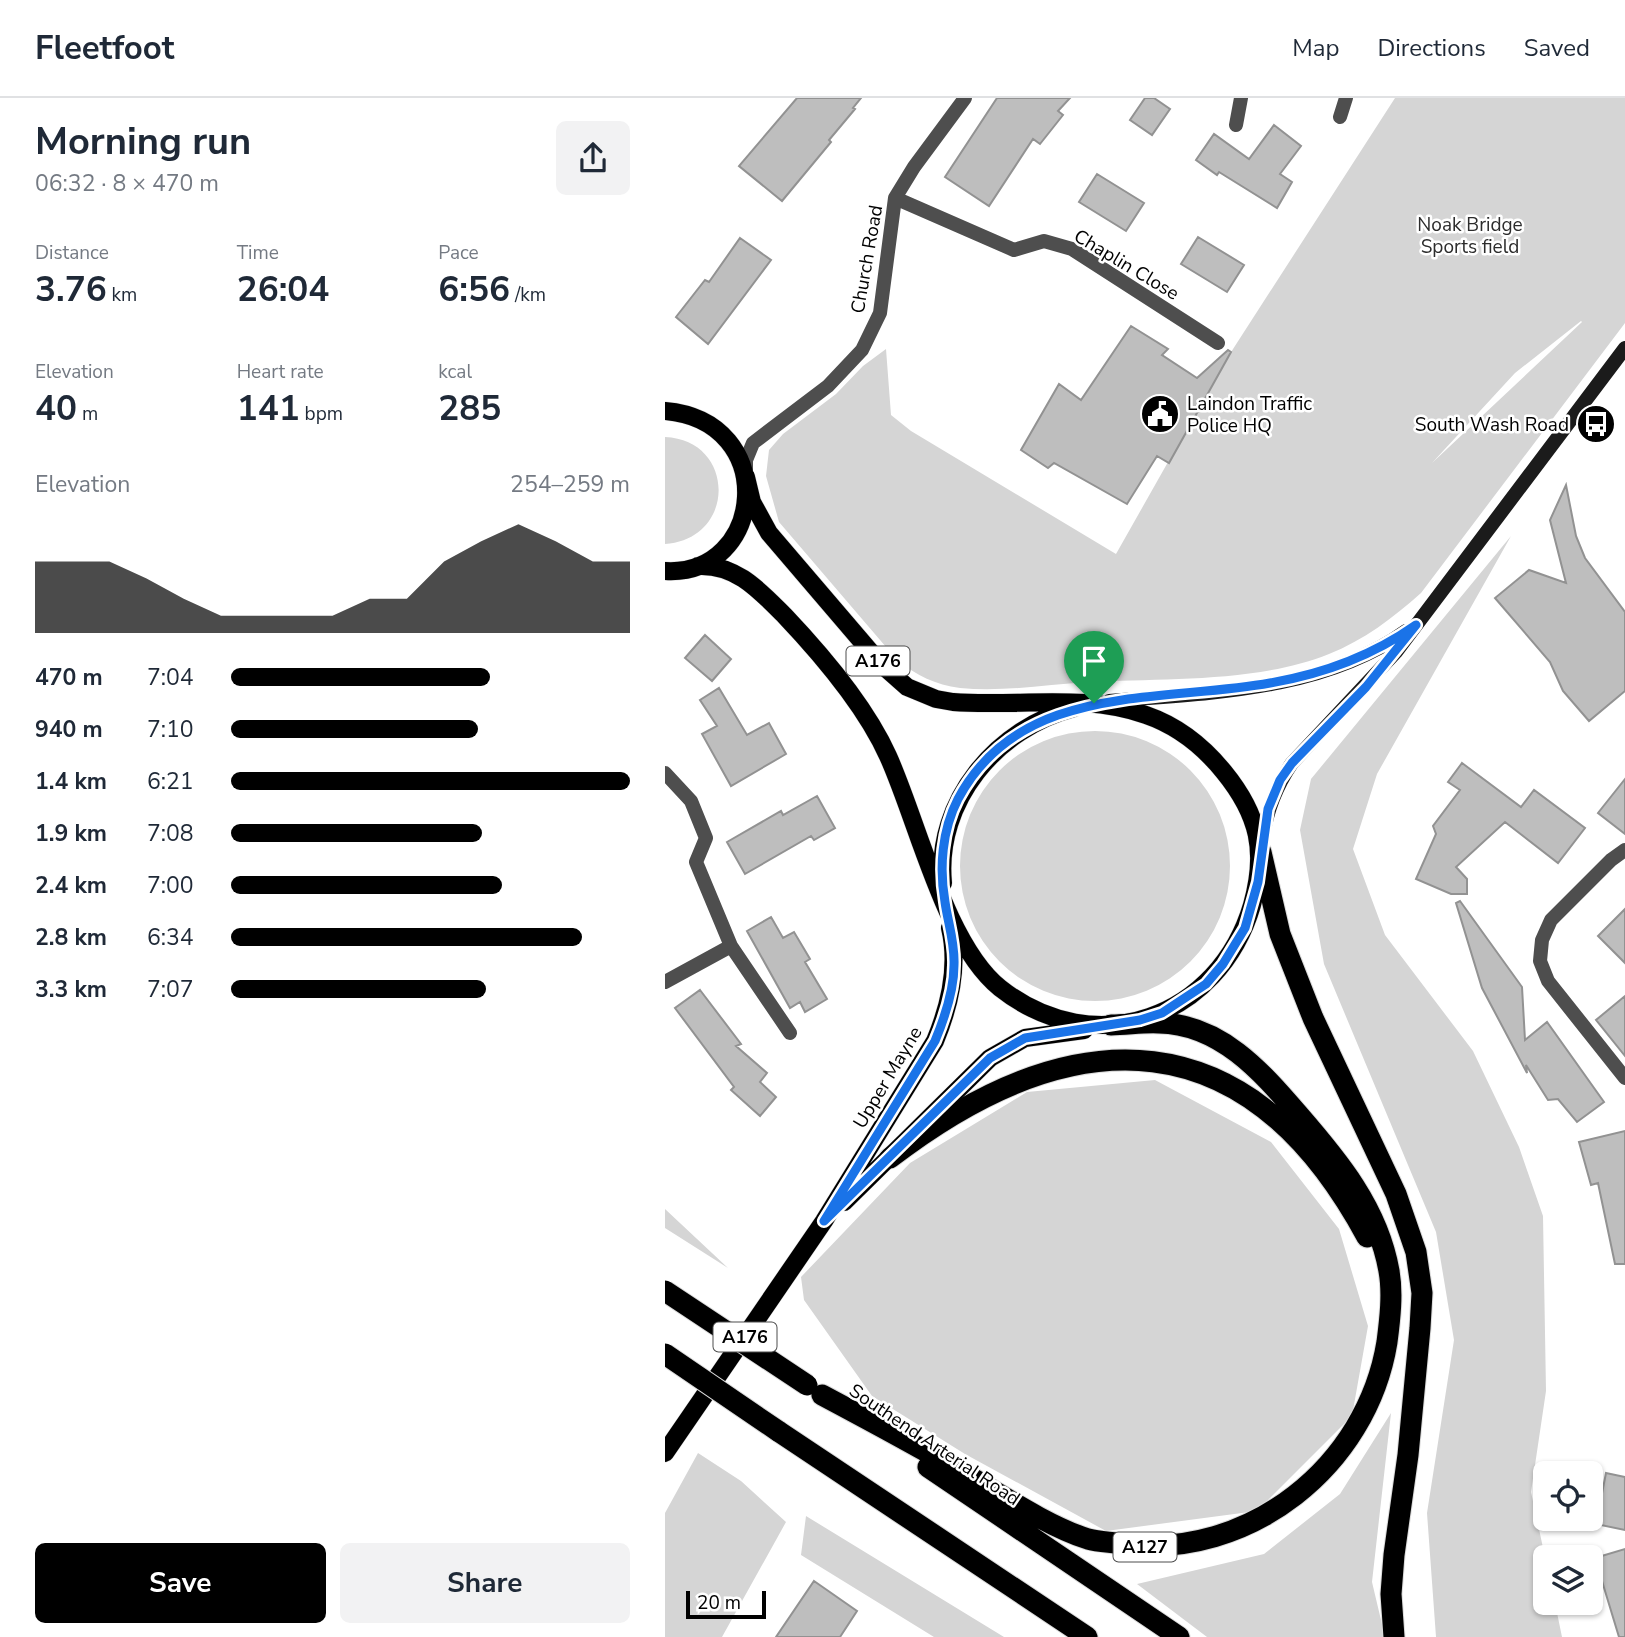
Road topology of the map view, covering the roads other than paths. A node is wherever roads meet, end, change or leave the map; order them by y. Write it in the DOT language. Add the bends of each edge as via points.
graph roads {
  1 [pos="965,98"];
  2 [pos="1241,98"];
  3 [pos="1346,98"];
  4 [pos="1340,117"];
  5 [pos="1237,125"];
  6 [pos="895,198"];
  7 [pos="1218,343"];
  8 [pos="1625,348"];
  9 [pos="665,411"];
  10 [pos="746,477"];
  11 [pos="698,566"];
  12 [pos="665,571"];
  13 [pos="1416,625"];
  14 [pos="1094,703"];
  15 [pos="665,774"];
  16 [pos="1625,850"];
  17 [pos="1261,852"];
  18 [pos="945,902"];
  19 [pos="731,946"];
  20 [pos="665,982"];
  21 [pos="1111,1026"];
  22 [pos="790,1033"];
  23 [pos="1625,1078"];
  24 [pos="890,1158"];
  25 [pos="824,1221"];
  26 [pos="665,1291"];
  27 [pos="1389,1327"];
  28 [pos="665,1354"];
  29 [pos="815,1390"];
  30 [pos="665,1453"];
  31 [pos="1087,1637"];
  32 [pos="1178,1637"];
  33 [pos="1394,1637"];
  1 -- 6 [label="street, Church Road"];
  2 -- 5 [label="street"];
  3 -- 4 [label="street"];
  6 -- 7 [label="street, Chaplin Close" via="1014,250 1044,242 1072,249"];
  6 -- 10 [label="street, Church Road" via="880,313 862,350 828,386 753,443"];
  8 -- 13 [label="street"];
  9 -- 10 [label="main road" via="710,423 727,438"];
  10 -- 11 [label="main road" via="746,507 740,526 729,543"];
  10 -- 14 [label="main road, A176" via="755,510 769,533 881,664 908,687 953,702"];
  11 -- 12 [label="main road"];
  11 -- 18 [label="main road, A176" via="723,567 761,591 868,719 887,754"];
  13 -- 14 [label="street" via="1364,656 1308,675"];
  13 -- 17 [label="street" via="1366,687 1286,771 1268,809"];
  14 -- 17 [label="main road" via="1150,716 1198,744 1244,801"];
  14 -- 18 [label="main road" via="1028,728 989,757 973,777 946,830"];
  15 -- 19 [label="street" via="691,801 706,838 697,862"];
  16 -- 23 [label="street" via="1551,920 1542,940 1540,961 1548,981"];
  17 -- 21 [label="main road" via="1245,928 1206,984 1162,1013"];
  17 -- 33 [label="highway" via="1280,933 1313,1018 1396,1194 1416,1252 1422,1293 1394,1555"];
  18 -- 21 [label="main road" via="966,947 997,986 1057,1019"];
  18 -- 25 [label="main road, Upper Mayne / A176" via="954,965 945,1016 935,1041"];
  19 -- 20 [label="street"];
  19 -- 22 [label="street"];
  21 -- 24 [label="main road, Upper Mayne / A176" via="1025,1038 990,1058"];
  21 -- 27 [label="highway, A127" via="1185,1026 1233,1048 1266,1077 1336,1160 1373,1220 1389,1272"];
  24 -- 25 [label="main road, Upper Mayne / A176"];
  24 -- 27 [label="highway, A127" via="955,1111 1043,1072 1119,1060 1181,1066 1208,1074 1265,1110 1339,1190 1370,1243"];
  25 -- 30 [label="main road, Upper Mayne / A176"];
  26 -- 29 [label="highway, Southend Arterial Road / A127, bridge"];
  27 -- 29 [label="highway, A127" via="1376,1388 1361,1420 1321,1472 1255,1523 1181,1545 1151,1547 1088,1539 1029,1511"];
  28 -- 31 [label="highway, bridge"];
  29 -- 32 [label="highway, Southend Arterial Road / A127"];
}
